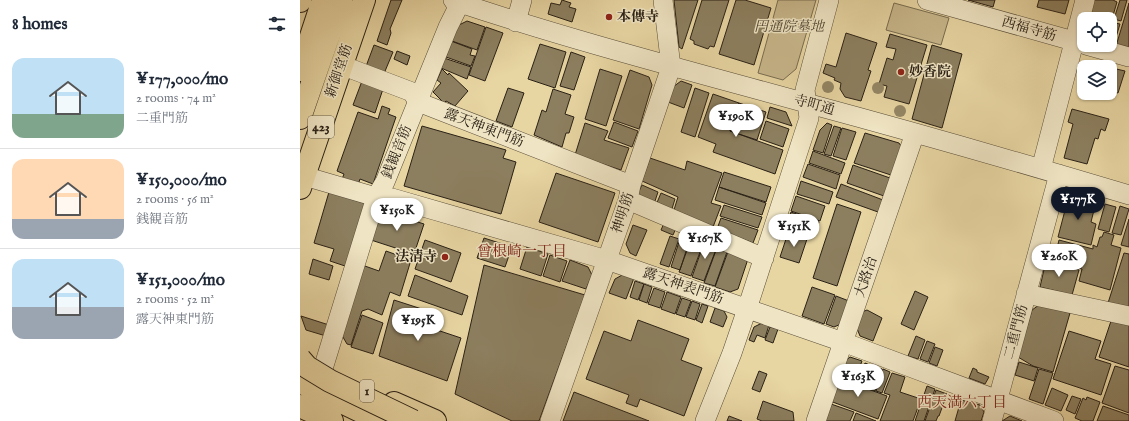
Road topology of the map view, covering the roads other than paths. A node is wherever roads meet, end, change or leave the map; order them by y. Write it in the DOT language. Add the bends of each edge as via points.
graph roads {
  1 [pos="311,0"];
  2 [pos="323,0"];
  3 [pos="340,0"];
  4 [pos="364,0"];
  5 [pos="522,0"];
  6 [pos="663,0"];
  7 [pos="829,0"];
  8 [pos="927,0"];
  9 [pos="1085,0"];
  10 [pos="456,2"];
  11 [pos="1084,12"];
  12 [pos="516,22"];
  13 [pos="300,35"];
  14 [pos="1077,43"];
  15 [pos="1078,52"];
  16 [pos="1111,52"];
  17 [pos="1129,57"];
  18 [pos="341,65"];
  19 [pos="671,67"];
  20 [pos="300,70"];
  21 [pos="418,102"];
  22 [pos="806,102"];
  23 [pos="300,118"];
  24 [pos="915,133"];
  25 [pos="1041,169"];
  26 [pos="1059,174"];
  27 [pos="302,182"];
  28 [pos="630,193"];
  29 [pos="1129,195"];
  30 [pos="376,197"];
  31 [pos="764,258"];
  32 [pos="607,260"];
  33 [pos="1026,294"];
  34 [pos="747,309"];
  35 [pos="1129,316"];
  36 [pos="843,342"];
  37 [pos="300,360"];
  38 [pos="322,372"];
  39 [pos="300,382"];
  40 [pos="998,399"];
  41 [pos="307,413"];
  42 [pos="332,421"];
  43 [pos="381,421"];
  44 [pos="414,421"];
  45 [pos="435,421"];
  46 [pos="550,421"];
  47 [pos="704,421"];
  48 [pos="816,421"];
  49 [pos="992,421"];
  50 [pos="1054,421"];
  1 -- 13 [label="highway"];
  2 -- 20 [label="highway"];
  3 -- 23 [label="highway, 423"];
  4 -- 18 [label="highway, 新御堂筋 / 423"];
  5 -- 12 [label="street"];
  6 -- 19 [label="street, 神明筋"];
  7 -- 22 [label="street" via="805,90"];
  8 -- 14 [label="street, 西福寺筋"];
  9 -- 11 [label="street"];
  10 -- 12 [label="street, 寺町通"];
  10 -- 21 [label="street, 銭観音筋"];
  12 -- 19 [label="street, 寺町通"];
  15 -- 25 [label="street"];
  16 -- 17 [label="street, 西福寺筋"];
  18 -- 21 [label="street, 露天神東門筋" via="412,92"];
  18 -- 27 [label="highway, 新御堂筋 / 423"];
  19 -- 22 [label="street, 寺町通"];
  19 -- 28 [label="street, 神明筋"];
  21 -- 28 [label="street, 露天神東門筋"];
  21 -- 30 [label="street, 銭観音筋" via="385,182"];
  22 -- 24 [label="street, 寺町通"];
  22 -- 31 [label="street" via="809,118"];
  24 -- 25 [label="street, 寺町通"];
  24 -- 36 [label="street, 大路治"];
  25 -- 26 [label="street, 寺町通"];
  26 -- 29 [label="street, 寺町通"];
  26 -- 33 [label="street, 二重門筋"];
  27 -- 30 [label="street, 露天神表門筋"];
  28 -- 31 [label="street, 露天神東門筋"];
  28 -- 32 [label="street, 神明筋"];
  30 -- 32 [label="street, 露天神表門筋" via="392,198"];
  30 -- 38 [label="street, 銭観音筋"];
  31 -- 34 [label="street"];
  32 -- 34 [label="street, 露天神表門筋"];
  32 -- 46 [label="street, 神明筋"];
  33 -- 35 [label="street"];
  33 -- 40 [label="street, 二重門筋"];
  34 -- 36 [label="street, 露天神表門筋"];
  34 -- 47 [label="street"];
  36 -- 40 [label="street, 露天神表門筋"];
  36 -- 48 [label="street, 大路治"];
  37 -- 38 [label="highway, 1"];
  37 -- 44 [label="highway, bridge" via="330,381"];
  38 -- 45 [label="highway, 1"];
  39 -- 43 [label="highway"];
  40 -- 49 [label="street, 二重門筋"];
  40 -- 50 [label="street, 露天神表門筋"];
  41 -- 42 [label="highway"];
}
